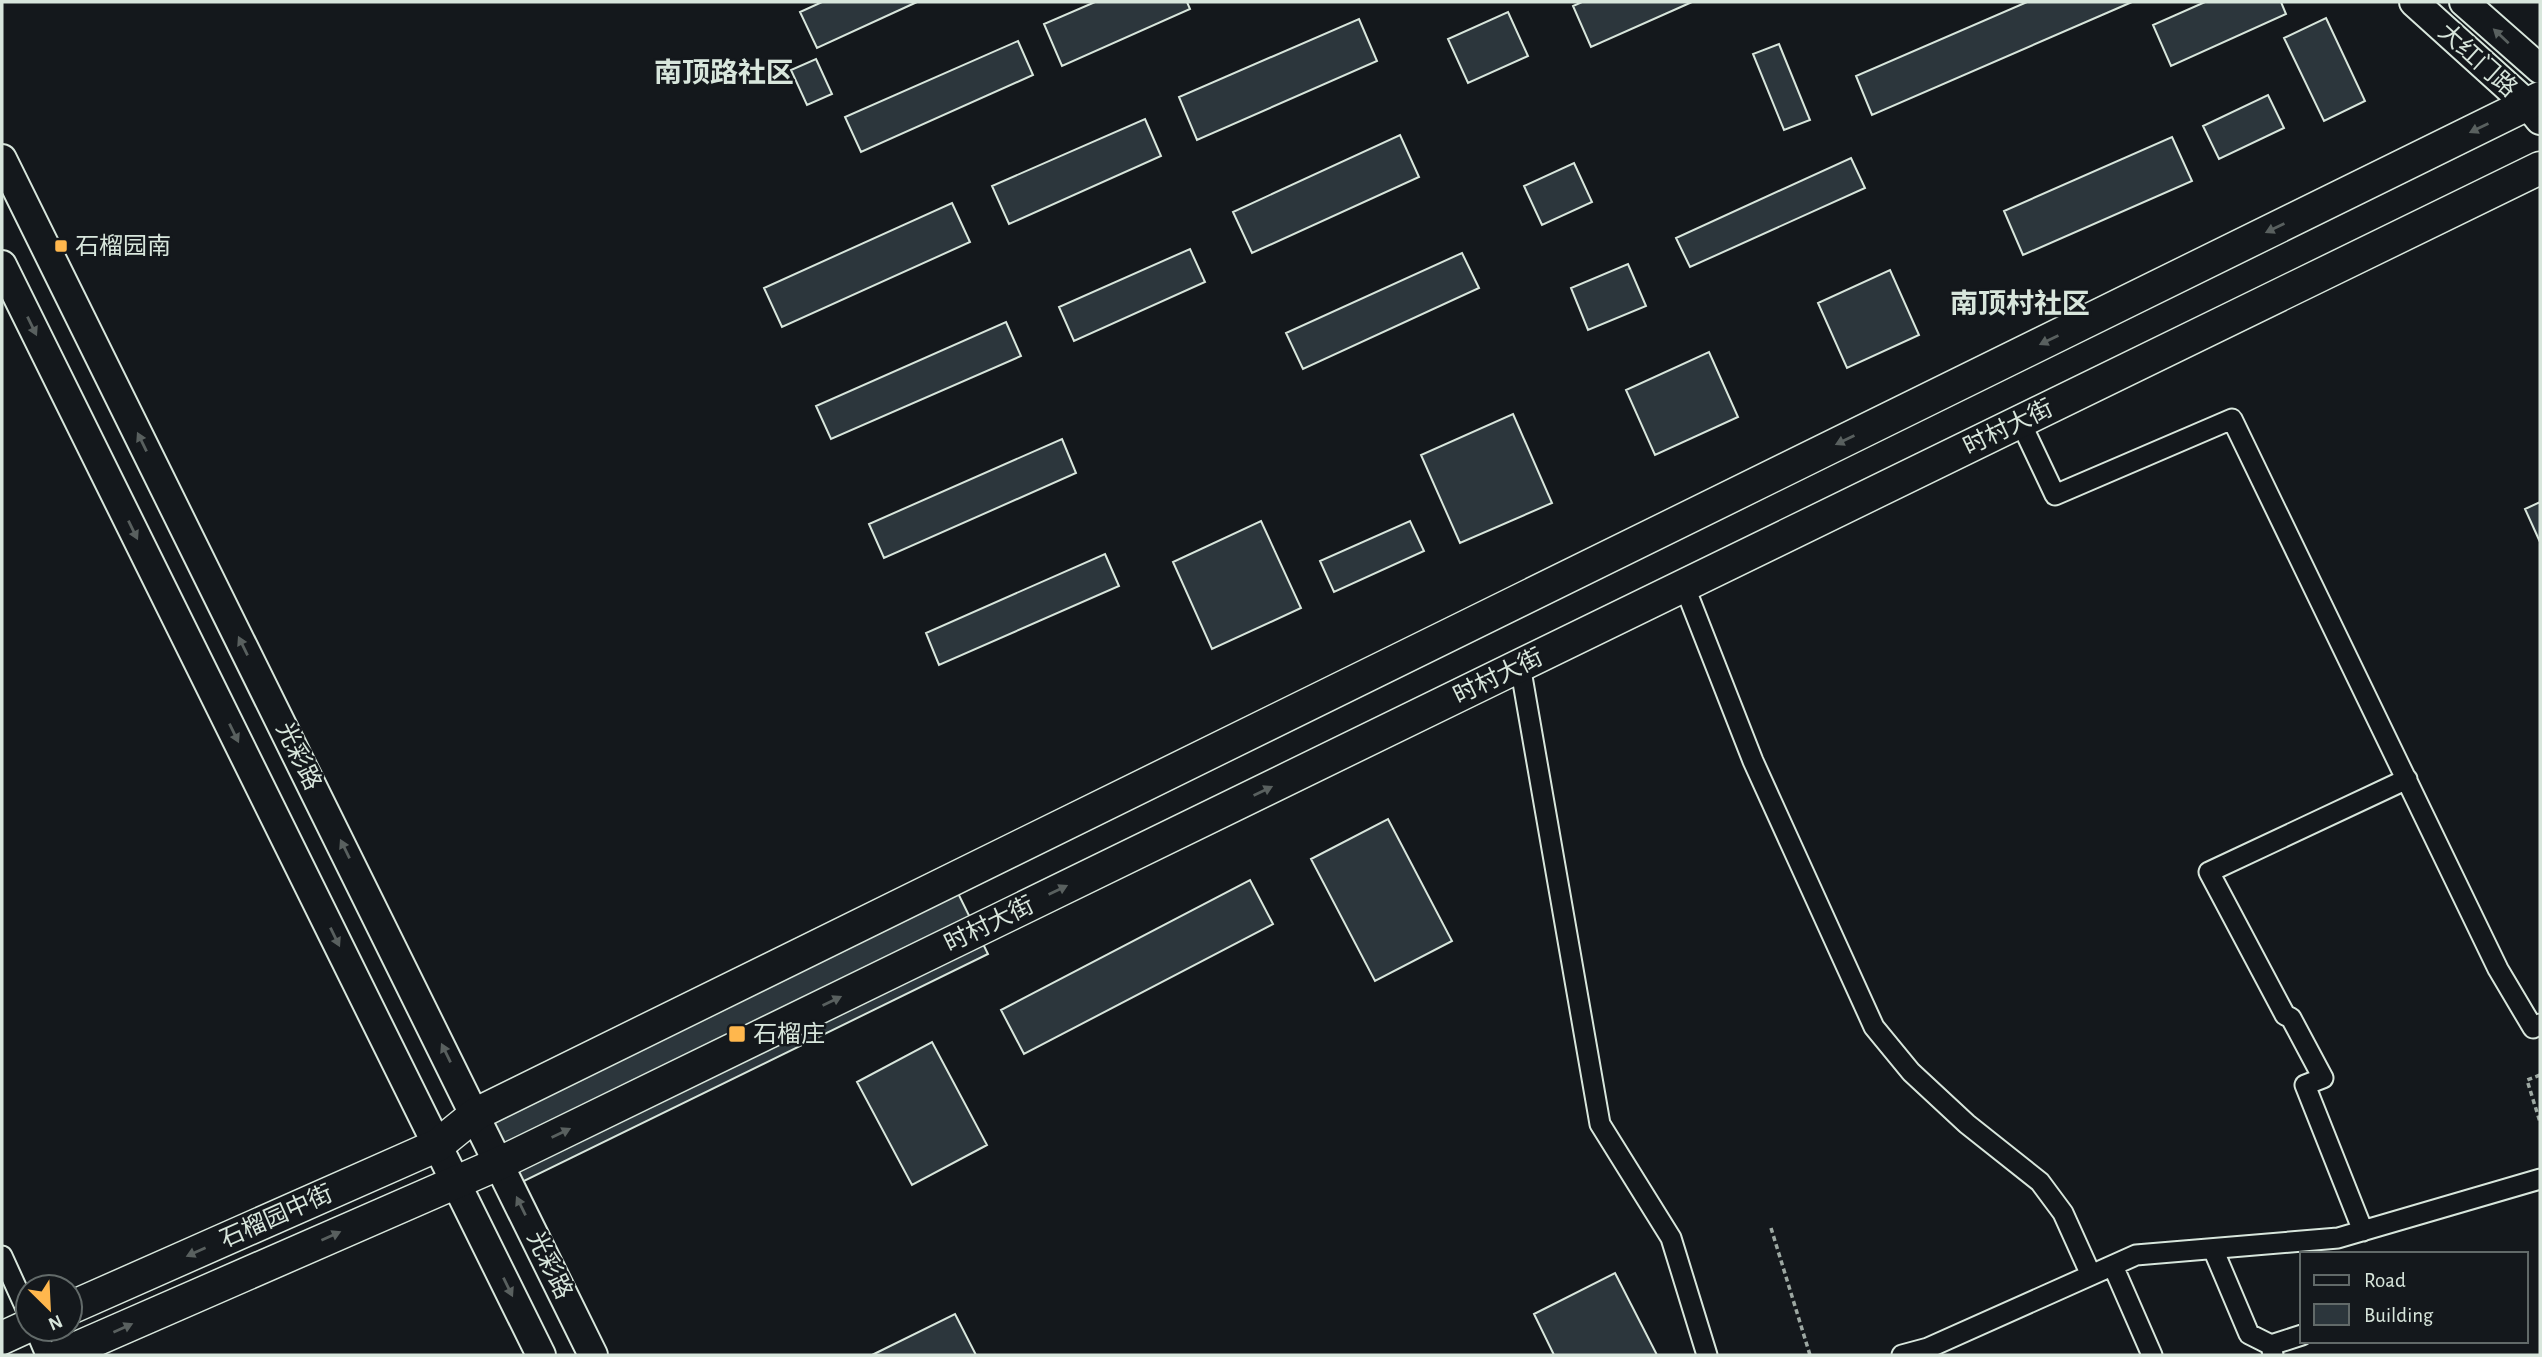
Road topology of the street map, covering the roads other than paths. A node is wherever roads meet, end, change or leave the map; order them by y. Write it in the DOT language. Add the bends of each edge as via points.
graph roads {
  1 [pos="2414,2"];
  2 [pos="2464,2"];
  3 [pos="2540,69"];
  4 [pos="2536,107"];
  5 [pos="2,159"];
  6 [pos="2540,168"];
  7 [pos="2,265"];
  8 [pos="2021,421"];
  9 [pos="1684,586"];
  10 [pos="1520,665"];
  11 [pos="2407,779"];
  12 [pos="2540,1024"];
  13 [pos="476,1114"];
  14 [pos="438,1145"];
  15 [pos="500,1163"];
  16 [pos="2540,1180"];
  17 [pos="456,1182"];
  18 [pos="2363,1231"];
  19 [pos="2213,1249"];
  20 [pos="2,1256"];
  21 [pos="2113,1266"];
  22 [pos="2091,1275"];
  23 [pos="14,1282"];
  24 [pos="84,1302"];
  25 [pos="2300,1336"];
  26 [pos="2272,1350"];
  27 [pos="61,1355"];
  28 [pos="541,1355"];
  29 [pos="593,1355"];
  30 [pos="1707,1355"];
  31 [pos="1902,1355"];
  32 [pos="2152,1355"];
  1 -- 4 [label="main road, 大红门路"];
  3 -- 2 [label="main road, 大红门路, one-way"];
  4 -- 13 [label="main road, one-way"];
  13 -- 5 [label="main road, 光彩路, one-way"];
  6 -- 8 [label="main road, 时村大街"];
  7 -- 14 [label="main road, 光彩路, one-way"];
  8 -- 9 [label="main road, 时村大街"];
  8 -- 11 [label="street" via="2054,495 2232,419"];
  9 -- 10 [label="main road, 时村大街"];
  9 -- 22 [label="street" via="1753,761 1874,1027 1911,1072 2040,1182 2063,1213"];
  15 -- 10 [label="main road, 时村大街, one-way"];
  10 -- 30 [label="street" via="1600,1124 1671,1238"];
  11 -- 12 [label="street" via="2498,969 2533,1028"];
  11 -- 18 [label="street" via="2209,872 2323,1078 2305,1086"];
  13 -- 14 [label="main road, 石榴园中街"];
  13 -- 15 [label="main road, 光彩路"];
  14 -- 17 [label="main road, 光彩路"];
  14 -- 24 [label="main road, 石榴园中街, one-way"];
  15 -- 17 [label="main road, 时村大街"];
  29 -- 15 [label="main road, 光彩路, one-way"];
  16 -- 18 [label="street"];
  27 -- 17 [label="main road, 石榴园中街, one-way"];
  17 -- 28 [label="main road, 光彩路, one-way"];
  18 -- 19 [label="street" via="2338,1238"];
  19 -- 21 [label="street" via="2136,1255"];
  19 -- 26 [label="street" via="2249,1334"];
  20 -- 23 [label="street"];
  21 -- 22 [label="street"];
  21 -- 32 [label="street"];
  22 -- 31 [label="street" via="1928,1348"];
  25 -- 26 [label="street"];
}
